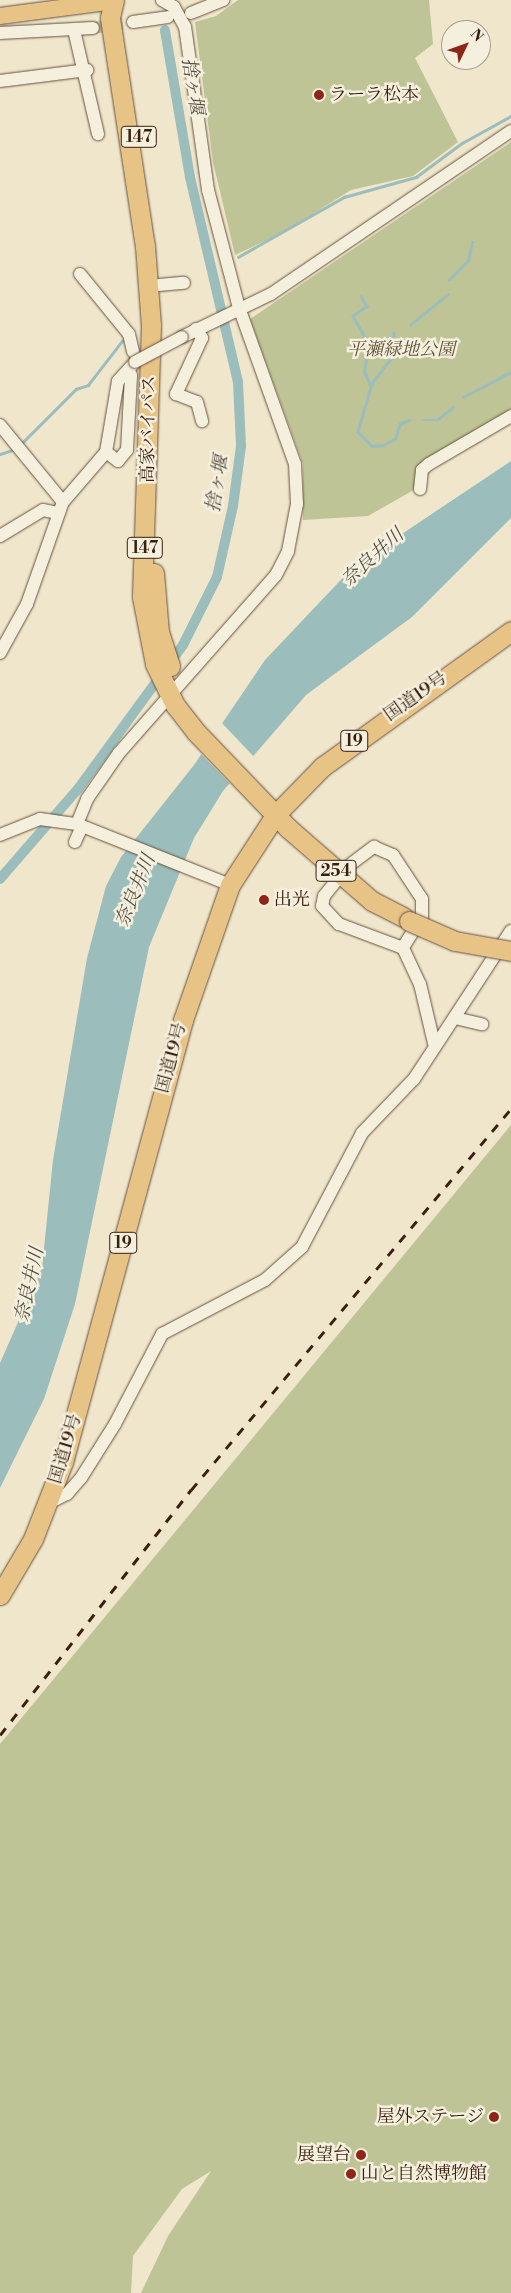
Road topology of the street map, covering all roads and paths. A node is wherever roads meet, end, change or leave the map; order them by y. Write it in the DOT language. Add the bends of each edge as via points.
graph roads {
  1 [pos="116,0"];
  2 [pos="164,0"];
  3 [pos="223,0"];
  4 [pos="191,13"];
  5 [pos="0,16"];
  6 [pos="168,16"];
  7 [pos="133,22"];
  8 [pos="93,28"];
  9 [pos="74,30"];
  10 [pos="0,33"];
  11 [pos="87,70"];
  12 [pos="0,81"];
  13 [pos="511,132"];
  14 [pos="98,134"];
  15 [pos="80,274"];
  16 [pos="184,283"];
  17 [pos="159,285"];
  18 [pos="235,310"];
  19 [pos="196,330"];
  20 [pos="138,349"];
  21 [pos="132,375"];
  22 [pos="511,416"];
  23 [pos="202,421"];
  24 [pos="0,424"];
  25 [pos="106,452"];
  26 [pos="420,489"];
  27 [pos="61,507"];
  28 [pos="0,536"];
  29 [pos="511,630"];
  30 [pos="0,653"];
  31 [pos="160,658"];
  32 [pos="174,691"];
  33 [pos="274,805"];
  34 [pos="82,826"];
  35 [pos="0,835"];
  36 [pos="75,842"];
  37 [pos="344,871"];
  38 [pos="230,885"];
  39 [pos="511,931"];
  40 [pos="402,948"];
  41 [pos="511,951"];
  42 [pos="455,1018"];
  43 [pos="482,1024"];
  44 [pos="434,1043"];
  45 [pos="50,1503"];
  46 [pos="0,1594"];
  1 -- 5 [label="main road"];
  1 -- 17 [label="highway, 高家バイパス / 147"];
  1 -- 20 [label="highway, 高家バイパス / 147" via="110,18 146,252"];
  2 -- 18 [label="street" via="184,27 208,190"];
  3 -- 4 [label="street"];
  6 -- 7 [label="street"];
  8 -- 9 [label="street"];
  9 -- 10 [label="street"];
  9 -- 11 [label="street"];
  11 -- 12 [label="street"];
  11 -- 14 [label="street"];
  13 -- 18 [label="street" via="291,281"];
  15 -- 20 [label="street"];
  16 -- 17 [label="street"];
  17 -- 31 [label="highway, 高家バイパス / 147" via="154,570"];
  18 -- 19 [label="street"];
  18 -- 32 [label="street" via="295,464 295,525 288,551 261,596"];
  19 -- 20 [label="street, bridge"];
  19 -- 23 [label="street" via="202,338 176,394 197,402"];
  20 -- 25 [label="street" via="118,381"];
  20 -- 31 [label="highway, 高家バイパス / 147" via="142,598"];
  21 -- 25 [label="street" via="127,450 118,461"];
  22 -- 26 [label="street" via="429,464 422,470"];
  24 -- 27 [label="street"];
  25 -- 27 [label="street"];
  27 -- 28 [label="street" via="43,510"];
  27 -- 30 [label="street" via="28,604"];
  29 -- 33 [label="highway, 国道19号 / 19" via="360,736"];
  31 -- 32 [label="highway, 高家バイパス / 147"];
  32 -- 33 [label="highway, 高家バイパス / 147"];
  32 -- 34 [label="street" via="102,776"];
  33 -- 37 [label="highway, 254"];
  33 -- 38 [label="highway, 国道19号 / 19"];
  34 -- 35 [label="street" via="40,819"];
  34 -- 36 [label="street"];
  34 -- 38 [label="street"];
  37 -- 40 [label="street" via="324,896 322,906 328,916 339,924"];
  37 -- 40 [label="street" via="374,847 393,855 422,899 422,917"];
  37 -- 41 [label="highway, 254, bridge" via="372,901 407,919 455,941"];
  38 -- 45 [label="highway, 国道19号 / 19" via="183,1020"];
  39 -- 42 [label="street"];
  40 -- 44 [label="street" via="420,984"];
  42 -- 43 [label="street"];
  42 -- 44 [label="street"];
  44 -- 45 [label="street" via="414,1079 362,1133 302,1247 265,1280 162,1334 115,1424 80,1478 67,1494"];
  45 -- 46 [label="highway, 国道19号 / 19"];
}
